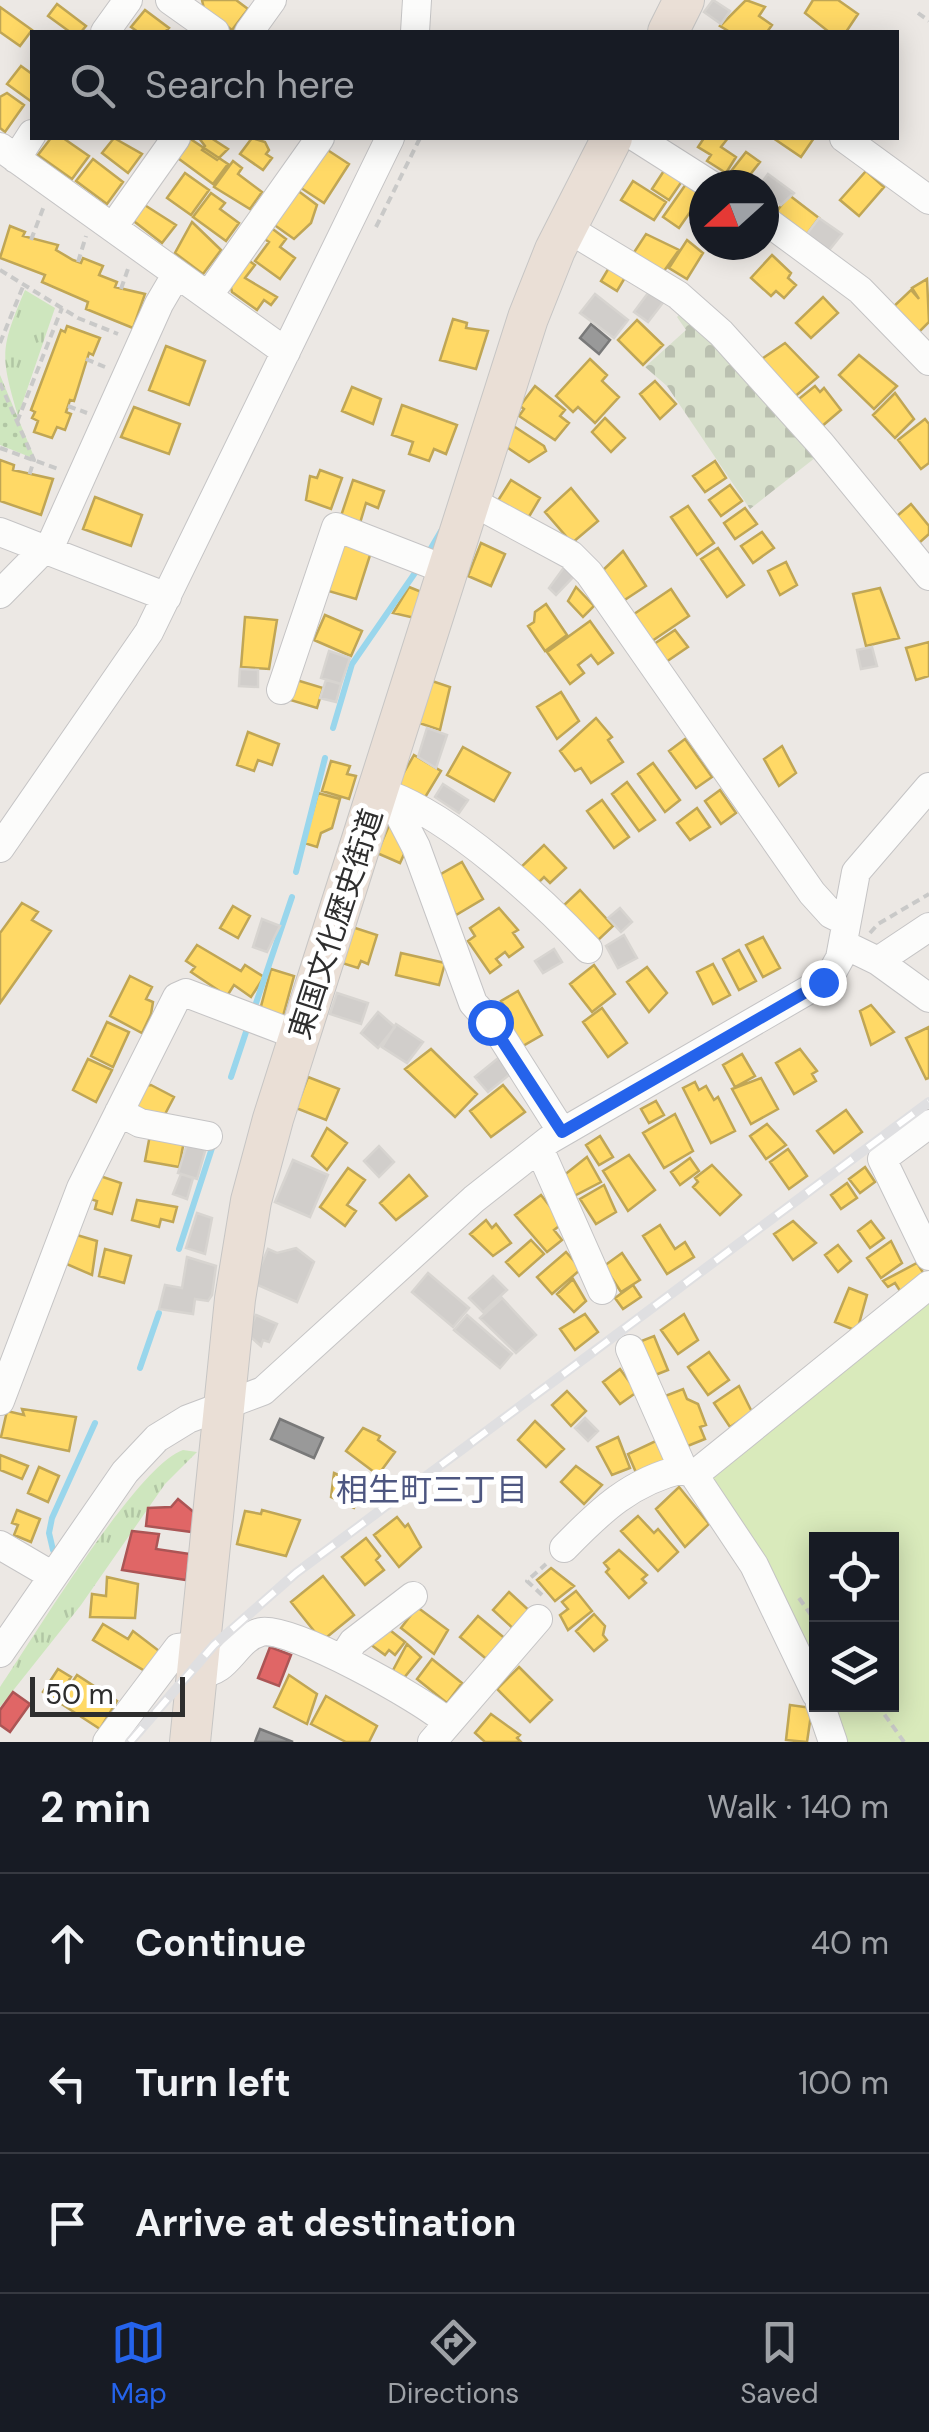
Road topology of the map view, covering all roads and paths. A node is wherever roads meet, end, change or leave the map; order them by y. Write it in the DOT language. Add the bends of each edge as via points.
graph roads {
  1 [pos="128,0"];
  2 [pos="170,0"];
  3 [pos="272,0"];
  4 [pos="416,0"];
  5 [pos="918,13"];
  6 [pos="929,20"];
  7 [pos="106,30"];
  8 [pos="212,30"];
  9 [pos="250,30"];
  10 [pos="415,30"];
  11 [pos="30,136"];
  12 [pos="174,140"];
  13 [pos="319,140"];
  14 [pos="389,140"];
  15 [pos="610,140"];
  16 [pos="847,140"];
  17 [pos="8,153"];
  18 [pos="689,175"];
  19 [pos="48,197"];
  20 [pos="929,200"];
  21 [pos="102,227"];
  22 [pos="566,228"];
  23 [pos="779,230"];
  24 [pos="32,240"];
  25 [pos="133,257"];
  26 [pos="78,262"];
  27 [pos="0,270"];
  28 [pos="176,275"];
  29 [pos="24,284"];
  30 [pos="121,289"];
  31 [pos="208,296"];
  32 [pos="62,308"];
  33 [pos="2,333"];
  34 [pos="130,339"];
  35 [pos="0,342"];
  36 [pos="286,352"];
  37 [pos="86,360"];
  38 [pos="929,361"];
  39 [pos="114,370"];
  40 [pos="0,383"];
  41 [pos="68,406"];
  42 [pos="93,415"];
  43 [pos="17,422"];
  44 [pos="0,448"];
  45 [pos="34,460"];
  46 [pos="70,474"];
  47 [pos="29,476"];
  48 [pos="472,502"];
  49 [pos="0,532"];
  50 [pos="46,548"];
  51 [pos="449,571"];
  52 [pos="929,576"];
  53 [pos="0,594"];
  54 [pos="167,597"];
  55 [pos="280,690"];
  56 [pos="929,787"];
  57 [pos="383,794"];
  58 [pos="0,848"];
  59 [pos="929,894"];
  60 [pos="929,927"];
  61 [pos="859,941"];
  62 [pos="588,949"];
  63 [pos="929,998"];
  64 [pos="299,1036"];
  65 [pos="119,1112"];
  66 [pos="929,1124"];
  67 [pos="562,1132"];
  68 [pos="208,1136"];
  69 [pos="538,1148"];
  70 [pos="929,1256"];
  71 [pos="929,1285"];
  72 [pos="602,1290"];
  73 [pos="630,1349"];
  74 [pos="0,1401"];
  75 [pos="226,1408"];
  76 [pos="689,1472"];
  77 [pos="0,1545"];
  78 [pos="564,1548"];
  79 [pos="53,1576"];
  80 [pos="793,1590"];
  81 [pos="413,1596"];
  82 [pos="809,1612"];
  83 [pos="546,1613"];
  84 [pos="0,1653"];
  85 [pos="193,1656"];
  86 [pos="342,1659"];
  87 [pos="809,1679"];
  88 [pos="823,1712"];
  89 [pos="883,1712"];
  90 [pos="440,1732"];
  91 [pos="107,1742"];
  92 [pos="190,1742"];
  93 [pos="833,1742"];
  94 [pos="904,1742"];
  1 -- 7 [label="street"];
  2 -- 8 [label="street"];
  3 -- 9 [label="street"];
  4 -- 10 [label="street"];
  5 -- 6 [label="path"];
  11 -- 17 [label="street"];
  12 -- 21 [label="street"];
  13 -- 31 [label="street"];
  14 -- 36 [label="street"];
  15 -- 18 [label="street"];
  15 -- 22 [label="highway, 東国文化歴史街道"];
  16 -- 20 [label="street"];
  17 -- 21 [label="street"];
  19 -- 24 [label="path"];
  21 -- 26 [label="path"];
  21 -- 28 [label="street"];
  22 -- 48 [label="highway, 東国文化歴史街道" via="528,318"];
  22 -- 52 [label="street" via="703,315"];
  23 -- 38 [label="street" via="860,290"];
  25 -- 30 [label="path"];
  27 -- 29 [label="path"];
  28 -- 31 [label="street"];
  28 -- 50 [label="street"];
  29 -- 32 [label="path"];
  29 -- 33 [label="path"];
  31 -- 36 [label="street"];
  32 -- 34 [label="path"];
  32 -- 43 [label="path"];
  33 -- 35 [label="path"];
  36 -- 54 [label="street"];
  37 -- 39 [label="path"];
  40 -- 43 [label="path"];
  41 -- 42 [label="path"];
  43 -- 45 [label="path"];
  44 -- 45 [label="path"];
  45 -- 46 [label="path"];
  45 -- 47 [label="path"];
  48 -- 51 [label="highway, 東国文化歴史街道"];
  48 -- 61 [label="street" via="578,561 812,893"];
  49 -- 50 [label="street"];
  50 -- 53 [label="street"];
  50 -- 54 [label="street"];
  51 -- 55 [label="street" via="336,527"];
  51 -- 57 [label="highway, 東国文化歴史街道"];
  54 -- 58 [label="street" via="126,668"];
  56 -- 61 [label="street" via="856,872"];
  57 -- 62 [label="street" via="435,820 510,873"];
  57 -- 64 [label="highway, 東国文化歴史街道"];
  57 -- 67 [label="street" via="416,847 473,1003"];
  59 -- 61 [label="path"];
  60 -- 61 [label="street"];
  61 -- 63 [label="street"];
  61 -- 67 [label="street" via="823,982"];
  64 -- 65 [label="street" via="181,994"];
  64 -- 75 [label="highway, 東国文化歴史街道" via="247,1220"];
  65 -- 68 [label="street"];
  65 -- 74 [label="street" via="81,1188"];
  66 -- 70 [label="street" via="882,1159"];
  67 -- 69 [label="street"];
  69 -- 72 [label="street"];
  69 -- 75 [label="street" via="263,1391"];
  71 -- 76 [label="street"];
  73 -- 76 [label="street"];
  75 -- 79 [label="street" via="188,1419 157,1438 125,1472"];
  75 -- 85 [label="highway, 東国文化歴史街道"];
  76 -- 78 [label="street" via="619,1496"];
  76 -- 87 [label="street" via="754,1565"];
  77 -- 79 [label="street"];
  78 -- 83 [label="path" via="527,1582"];
  79 -- 84 [label="street"];
  80 -- 82 [label="path"];
  81 -- 86 [label="street" via="353,1642"];
  83 -- 90 [label="street"];
  85 -- 86 [label="street" via="216,1671 263,1631"];
  85 -- 91 [label="street"];
  85 -- 92 [label="highway, 東国文化歴史街道"];
  86 -- 90 [label="street"];
  88 -- 93 [label="street"];
  89 -- 94 [label="path"];
}
